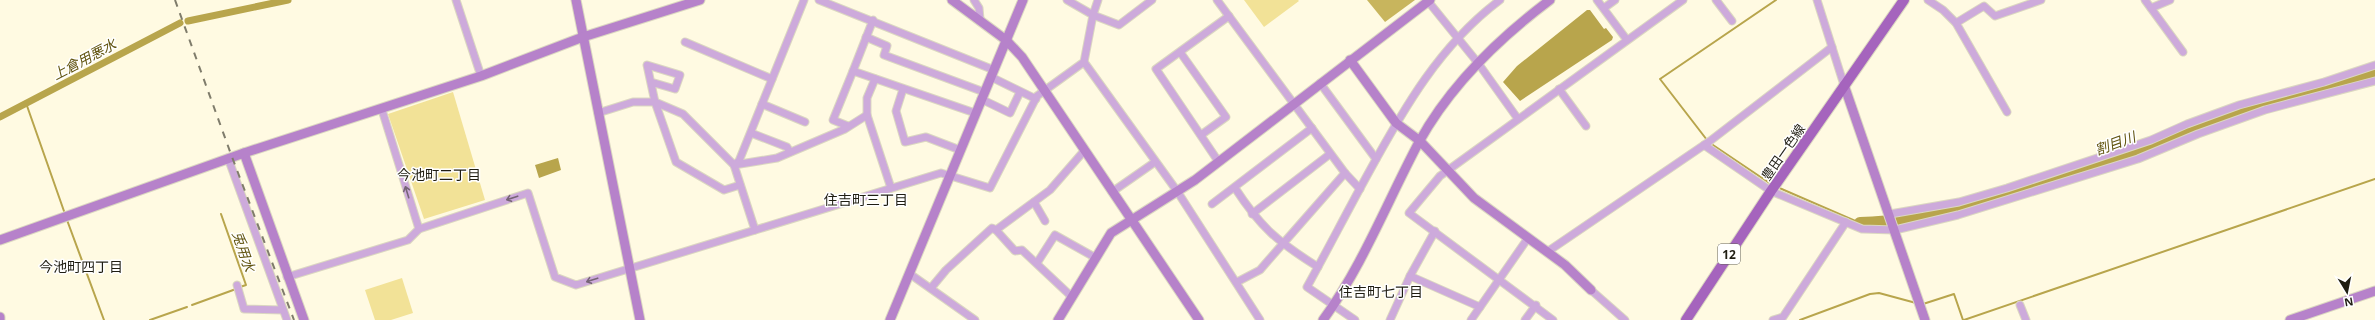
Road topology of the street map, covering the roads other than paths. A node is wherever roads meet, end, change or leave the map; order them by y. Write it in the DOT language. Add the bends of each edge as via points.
graph roads {
  1 [pos="456,0"];
  2 [pos="576,0"];
  3 [pos="700,0"];
  4 [pos="804,0"];
  5 [pos="819,0"];
  6 [pos="952,0"];
  7 [pos="974,0"];
  8 [pos="1023,0"];
  9 [pos="1067,0"];
  10 [pos="1098,0"];
  11 [pos="1152,0"];
  12 [pos="1217,0"];
  13 [pos="1428,0"];
  14 [pos="1500,0"];
  15 [pos="1550,0"];
  16 [pos="1597,0"];
  17 [pos="1615,0"];
  18 [pos="1683,0"];
  19 [pos="1716,0"];
  20 [pos="1817,0"];
  21 [pos="1904,0"];
  22 [pos="1928,0"];
  23 [pos="2041,0"];
  24 [pos="2145,0"];
  25 [pos="2170,0"];
  26 [pos="1604,8"];
  27 [pos="2151,8"];
  28 [pos="1093,15"];
  29 [pos="1230,16"];
  30 [pos="980,19"];
  31 [pos="872,20"];
  32 [pos="1732,21"];
  33 [pos="1956,23"];
  34 [pos="583,36"];
  35 [pos="866,37"];
  36 [pos="1456,38"];
  37 [pos="1006,40"];
  38 [pos="1627,40"];
  39 [pos="684,42"];
  40 [pos="1832,47"];
  41 [pos="1180,52"];
  42 [pos="2183,52"];
  43 [pos="1350,60"];
  44 [pos="1084,62"];
  45 [pos="1478,62"];
  46 [pos="2375,65"];
  47 [pos="853,71"];
  48 [pos="992,73"];
  49 [pos="482,76"];
  50 [pos="772,79"];
  51 [pos="874,79"];
  52 [pos="2375,81"];
  53 [pos="651,82"];
  54 [pos="1320,83"];
  55 [pos="1844,85"];
  56 [pos="903,88"];
  57 [pos="1559,89"];
  58 [pos="1043,90"];
  59 [pos="1020,92"];
  60 [pos="983,96"];
  61 [pos="1036,99"];
  62 [pos="655,102"];
  63 [pos="1295,103"];
  64 [pos="762,104"];
  65 [pos="382,110"];
  66 [pos="2007,112"];
  67 [pos="598,113"];
  68 [pos="975,113"];
  69 [pos="867,115"];
  70 [pos="1518,119"];
  71 [pos="804,122"];
  72 [pos="1396,123"];
  73 [pos="848,126"];
  74 [pos="1586,126"];
  75 [pos="1312,128"];
  76 [pos="751,133"];
  77 [pos="1201,136"];
  78 [pos="1420,141"];
  79 [pos="1707,143"];
  80 [pos="960,150"];
  81 [pos="1084,151"];
  82 [pos="790,152"];
  83 [pos="244,153"];
  84 [pos="1330,154"];
  85 [pos="228,158"];
  86 [pos="1376,159"];
  87 [pos="1218,161"];
  88 [pos="1155,162"];
  89 [pos="734,165"];
  90 [pos="1448,169"];
  91 [pos="1345,173"];
  92 [pos="949,176"];
  93 [pos="740,185"];
  94 [pos="1774,187"];
  95 [pos="891,188"];
  96 [pos="1235,188"];
  97 [pos="1360,189"];
  98 [pos="1177,191"];
  99 [pos="1112,192"];
  100 [pos="1034,202"];
  101 [pos="1212,204"];
  102 [pos="1252,214"];
  103 [pos="1890,217"];
  104 [pos="1131,219"];
  105 [pos="1045,221"];
  106 [pos="1846,222"];
  107 [pos="419,229"];
  108 [pos="755,230"];
  109 [pos="996,230"];
  110 [pos="1894,230"];
  111 [pos="1435,231"];
  112 [pos="1528,238"];
  113 [pos="0,240"];
  114 [pos="1282,245"];
  115 [pos="1546,252"];
  116 [pos="1096,258"];
  117 [pos="1036,263"];
  118 [pos="1318,267"];
  119 [pos="629,268"];
  120 [pos="910,274"];
  121 [pos="1410,276"];
  122 [pos="288,277"];
  123 [pos="1500,279"];
  124 [pos="1237,282"];
  125 [pos="237,285"];
  126 [pos="931,288"];
  127 [pos="1592,290"];
  128 [pos="2375,292"];
  129 [pos="1072,297"];
  130 [pos="1334,305"];
  131 [pos="1536,305"];
  132 [pos="2020,306"];
  133 [pos="1480,307"];
  134 [pos="284,310"];
  135 [pos="0,317"];
  136 [pos="1393,319"];
  137 [pos="0,320"];
  138 [pos="287,320"];
  139 [pos="304,320"];
  140 [pos="640,320"];
  141 [pos="890,320"];
  142 [pos="975,320"];
  143 [pos="1058,320"];
  144 [pos="1199,320"];
  145 [pos="1260,320"];
  146 [pos="1322,320"];
  147 [pos="1355,320"];
  148 [pos="1471,320"];
  149 [pos="1525,320"];
  150 [pos="1553,320"];
  151 [pos="1626,320"];
  152 [pos="1686,320"];
  153 [pos="1773,320"];
  154 [pos="1925,320"];
  155 [pos="2026,320"];
  156 [pos="2290,320"];
  1 -- 49 [label="street"];
  2 -- 34 [label="street"];
  3 -- 34 [label="street"];
  4 -- 50 [label="street"];
  5 -- 31 [label="street"];
  6 -- 30 [label="street"];
  7 -- 30 [label="street" via="979,8"];
  8 -- 37 [label="street"];
  9 -- 28 [label="street"];
  10 -- 28 [label="street"];
  11 -- 28 [label="street" via="1119,25"];
  12 -- 29 [label="street"];
  13 -- 36 [label="street"];
  13 -- 43 [label="street"];
  14 -- 36 [label="street"];
  15 -- 45 [label="street" via="1506,34"];
  16 -- 26 [label="street"];
  17 -- 26 [label="street"];
  18 -- 38 [label="street"];
  19 -- 32 [label="street"];
  20 -- 40 [label="street"];
  21 -- 55 [label="main road, 豊田一色線 / 12"];
  22 -- 33 [label="street"];
  23 -- 33 [label="street" via="1996,16 1984,6"];
  24 -- 27 [label="street"];
  25 -- 27 [label="street"];
  26 -- 38 [label="street"];
  27 -- 42 [label="street"];
  28 -- 44 [label="street"];
  29 -- 41 [label="street"];
  29 -- 63 [label="street"];
  30 -- 37 [label="street"];
  31 -- 35 [label="street"];
  31 -- 48 [label="street"];
  33 -- 66 [label="street"];
  34 -- 49 [label="street"];
  34 -- 67 [label="street"];
  35 -- 47 [label="street"];
  35 -- 60 [label="street" via="887,46 884,55"];
  36 -- 45 [label="street"];
  36 -- 72 [label="street" via="1430,71"];
  37 -- 48 [label="street"];
  37 -- 58 [label="street" via="1022,57"];
  38 -- 57 [label="street"];
  39 -- 50 [label="street"];
  40 -- 55 [label="street"];
  40 -- 79 [label="street"];
  41 -- 77 [label="street" via="1156,69"];
  41 -- 77 [label="street" via="1226,117"];
  43 -- 54 [label="street"];
  43 -- 72 [label="street"];
  44 -- 58 [label="street"];
  44 -- 88 [label="street"];
  45 -- 70 [label="street"];
  45 -- 78 [label="street" via="1458,83"];
  46 -- 103 [label="street" via="2239,105 2150,140 2008,188"];
  47 -- 51 [label="street"];
  47 -- 73 [label="street" via="833,120"];
  48 -- 59 [label="street"];
  48 -- 60 [label="street"];
  49 -- 65 [label="street"];
  50 -- 64 [label="street"];
  51 -- 56 [label="street"];
  51 -- 69 [label="street" via="867,98"];
  52 -- 110 [label="street" via="2265,110 2138,159 1958,216"];
  53 -- 53 [label="street" via="647,65 680,75 675,89"];
  53 -- 62 [label="street"];
  54 -- 63 [label="street"];
  54 -- 86 [label="street"];
  55 -- 94 [label="main road, 豊田一色線 / 12"];
  55 -- 103 [label="street"];
  56 -- 68 [label="street"];
  56 -- 80 [label="street" via="896,110 905,142 926,137"];
  57 -- 70 [label="street"];
  57 -- 74 [label="street"];
  58 -- 61 [label="street"];
  58 -- 81 [label="street"];
  59 -- 60 [label="street" via="1010,113"];
  59 -- 61 [label="street"];
  60 -- 68 [label="street"];
  61 -- 92 [label="street" via="990,188"];
  62 -- 67 [label="street" via="633,102"];
  62 -- 89 [label="street" via="683,114"];
  62 -- 93 [label="street" via="676,162 724,190"];
  63 -- 75 [label="street"];
  63 -- 87 [label="street"];
  64 -- 71 [label="street"];
  64 -- 76 [label="street"];
  65 -- 83 [label="street"];
  107 -- 65 [label="street, one-way"];
  67 -- 119 [label="street"];
  68 -- 80 [label="street"];
  69 -- 73 [label="street"];
  69 -- 95 [label="street"];
  70 -- 90 [label="street"];
  72 -- 78 [label="street"];
  72 -- 86 [label="street"];
  73 -- 82 [label="street"];
  75 -- 84 [label="street"];
  75 -- 96 [label="street"];
  76 -- 82 [label="street" via="787,147"];
  76 -- 89 [label="street" via="739,161"];
  77 -- 87 [label="street"];
  78 -- 90 [label="street"];
  78 -- 130 [label="street" via="1371,242"];
  79 -- 94 [label="street"];
  79 -- 115 [label="street"];
  80 -- 92 [label="street"];
  81 -- 99 [label="street"];
  81 -- 100 [label="street" via="1050,190"];
  82 -- 89 [label="street" via="777,158"];
  83 -- 85 [label="street"];
  83 -- 122 [label="street"];
  84 -- 91 [label="street"];
  84 -- 102 [label="street"];
  85 -- 113 [label="street"];
  85 -- 134 [label="street"];
  86 -- 97 [label="street"];
  87 -- 98 [label="street"];
  88 -- 98 [label="street"];
  88 -- 99 [label="street"];
  89 -- 93 [label="street"];
  90 -- 111 [label="street" via="1409,213"];
  90 -- 112 [label="street" via="1474,198"];
  91 -- 97 [label="street"];
  91 -- 114 [label="street"];
  92 -- 95 [label="street" via="941,173"];
  92 -- 120 [label="street"];
  93 -- 108 [label="street"];
  94 -- 106 [label="street"];
  94 -- 152 [label="main road, 豊田一色線 / 12"];
  95 -- 108 [label="street"];
  96 -- 101 [label="street"];
  96 -- 102 [label="street"];
  97 -- 118 [label="street"];
  98 -- 104 [label="street"];
  98 -- 124 [label="street"];
  99 -- 104 [label="street"];
  100 -- 105 [label="street"];
  100 -- 109 [label="street"];
  102 -- 114 [label="street"];
  103 -- 110 [label="street"];
  104 -- 116 [label="street" via="1111,233"];
  104 -- 144 [label="street"];
  106 -- 110 [label="street" via="1862,229"];
  106 -- 153 [label="street" via="1782,317"];
  119 -- 107 [label="street, one-way" via="576,285 555,277 528,193"];
  107 -- 122 [label="street" via="408,240"];
  108 -- 119 [label="street"];
  109 -- 117 [label="street" via="1015,251 1022,250"];
  109 -- 126 [label="street" via="992,228 946,270"];
  110 -- 154 [label="street"];
  111 -- 121 [label="street"];
  111 -- 123 [label="street"];
  112 -- 115 [label="street"];
  112 -- 123 [label="street"];
  114 -- 118 [label="street"];
  114 -- 124 [label="street" via="1260,270"];
  115 -- 127 [label="street"];
  116 -- 117 [label="street" via="1055,235"];
  116 -- 129 [label="street"];
  117 -- 129 [label="street"];
  118 -- 130 [label="street" via="1307,287"];
  119 -- 140 [label="street"];
  120 -- 126 [label="street"];
  120 -- 141 [label="street"];
  121 -- 133 [label="street"];
  121 -- 136 [label="street"];
  122 -- 139 [label="street"];
  123 -- 131 [label="street"];
  123 -- 133 [label="street"];
  124 -- 145 [label="street"];
  125 -- 134 [label="street" via="244,308"];
  126 -- 142 [label="street"];
  127 -- 151 [label="street"];
  128 -- 156 [label="street"];
  129 -- 143 [label="street"];
  130 -- 146 [label="street"];
  130 -- 147 [label="street"];
  131 -- 149 [label="street"];
  131 -- 150 [label="street"];
  132 -- 155 [label="street"];
  133 -- 148 [label="street"];
  134 -- 138 [label="street"];
  135 -- 137 [label="street"];
}
